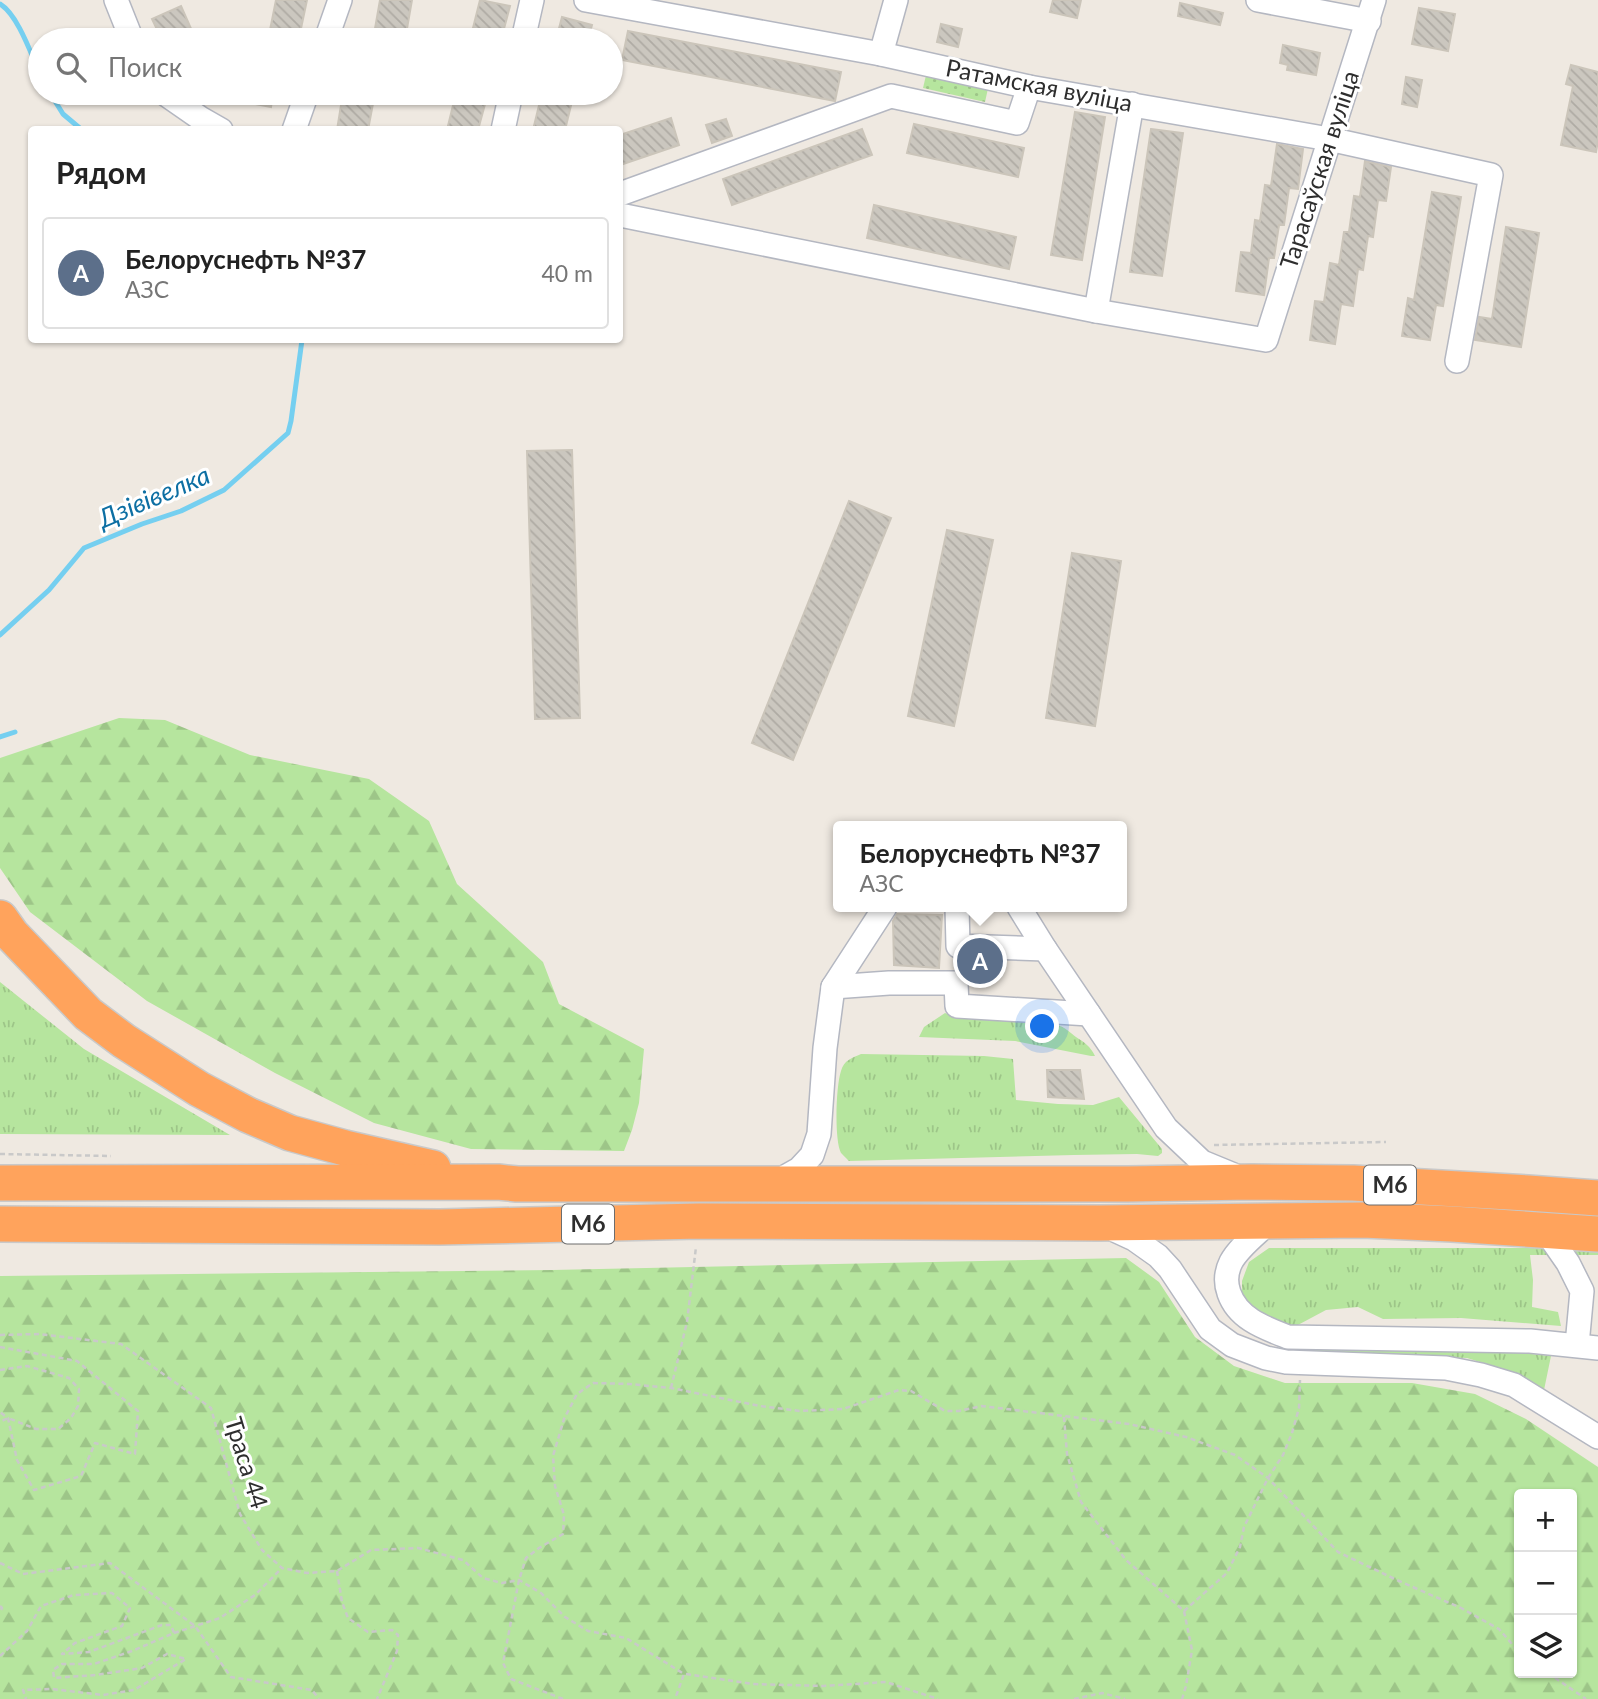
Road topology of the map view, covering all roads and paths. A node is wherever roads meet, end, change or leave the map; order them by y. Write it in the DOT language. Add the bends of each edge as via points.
graph roads {
  1 [pos="116,0"];
  2 [pos="340,0"];
  3 [pos="532,0"];
  4 [pos="586,0"];
  5 [pos="897,0"];
  6 [pos="1258,0"];
  7 [pos="1371,11"];
  8 [pos="127,28"];
  9 [pos="330,28"];
  10 [pos="526,28"];
  11 [pos="881,54"];
  12 [pos="1029,87"];
  13 [pos="1132,104"];
  14 [pos="181,105"];
  15 [pos="303,105"];
  16 [pos="508,105"];
  17 [pos="214,126"];
  18 [pos="295,126"];
  19 [pos="504,126"];
  20 [pos="1329,139"];
  21 [pos="623,193"];
  22 [pos="623,216"];
  23 [pos="1096,311"];
  24 [pos="1457,361"];
  25 [pos="882,912"];
  26 [pos="957,912"];
  27 [pos="1022,912"];
  28 [pos="0,918"];
  29 [pos="958,946"];
  30 [pos="1045,949"];
  31 [pos="956,983"];
  32 [pos="833,987"];
  33 [pos="1089,1014"];
  34 [pos="1386,1142"];
  35 [pos="1208,1145"];
  36 [pos="498,1182"];
  37 [pos="1252,1182"];
  38 [pos="0,1183"];
  39 [pos="773,1184"];
  40 [pos="1598,1198"];
  41 [pos="699,1221"];
  42 [pos="1269,1222"];
  43 [pos="0,1223"];
  44 [pos="1099,1223"];
  45 [pos="1545,1230"];
  46 [pos="1598,1234"];
  47 [pos="0,1335"];
  48 [pos="1588,1346"];
  49 [pos="0,1347"];
  50 [pos="1301,1363"];
  51 [pos="0,1370"];
  52 [pos="671,1388"];
  53 [pos="0,1412"];
  54 [pos="1064,1417"];
  55 [pos="8,1418"];
  56 [pos="0,1422"];
  57 [pos="1598,1437"];
  58 [pos="1268,1478"];
  59 [pos="0,1563"];
  60 [pos="282,1568"];
  61 [pos="337,1571"];
  62 [pos="519,1580"];
  63 [pos="0,1606"];
  64 [pos="1184,1611"];
  65 [pos="0,1612"];
  66 [pos="195,1626"];
  67 [pos="174,1633"];
  68 [pos="1514,1646"];
  69 [pos="0,1656"];
  70 [pos="684,1674"];
  71 [pos="1555,1678"];
  72 [pos="26,1699"];
  73 [pos="319,1699"];
  74 [pos="377,1699"];
  75 [pos="563,1699"];
  76 [pos="675,1699"];
  77 [pos="938,1699"];
  78 [pos="1074,1699"];
  79 [pos="1125,1699"];
  80 [pos="1181,1699"];
  81 [pos="1586,1699"];
  1 -- 8 [label="street"];
  2 -- 9 [label="street"];
  3 -- 10 [label="street"];
  4 -- 11 [label="street, Ратамская вуліца"];
  5 -- 11 [label="street"];
  6 -- 7 [label="street"];
  7 -- 20 [label="street, Тарасаўская вуліца"];
  11 -- 12 [label="street, Ратамская вуліца"];
  12 -- 13 [label="street, Ратамская вуліца"];
  12 -- 21 [label="street" via="1017,123 891,96"];
  13 -- 20 [label="street, Ратамская вуліца"];
  13 -- 23 [label="street"];
  14 -- 17 [label="street"];
  15 -- 18 [label="street"];
  16 -- 19 [label="street"];
  20 -- 23 [label="street, Тарасаўская вуліца" via="1266,340"];
  20 -- 24 [label="street, Ратамская вуліца" via="1491,175"];
  22 -- 23 [label="street"];
  25 -- 32 [label="street"];
  26 -- 29 [label="street"];
  27 -- 30 [label="street"];
  28 -- 36 [label="highway" via="88,1014 199,1089 248,1115 290,1133 345,1148"];
  29 -- 30 [label="street"];
  29 -- 31 [label="street"];
  30 -- 33 [label="street"];
  31 -- 32 [label="street"];
  31 -- 33 [label="street" via="957,1006"];
  32 -- 39 [label="street" via="819,1134 812,1155"];
  33 -- 37 [label="street" via="1166,1128 1202,1162"];
  34 -- 35 [label="path"];
  36 -- 38 [label="highway, М6"];
  36 -- 39 [label="highway, М6"];
  37 -- 39 [label="highway, М6"];
  37 -- 40 [label="highway, М6" via="1353,1183"];
  41 -- 43 [label="highway, М6" via="440,1227"];
  41 -- 44 [label="highway, М6"];
  41 -- 52 [label="path" via="687,1322"];
  42 -- 44 [label="highway, М6"];
  42 -- 45 [label="highway, М6" via="1363,1220"];
  42 -- 48 [label="street" via="1232,1260 1226,1276 1228,1290 1234,1305 1248,1318 1288,1338"];
  44 -- 50 [label="street" via="1158,1256 1210,1329 1232,1345 1266,1358"];
  45 -- 46 [label="highway, М6"];
  45 -- 48 [label="street" via="1582,1291"];
  47 -- 60 [label="path, Траса 44" via="39,1334 121,1344 211,1408 240,1514 262,1550"];
  49 -- 55 [label="path" via="77,1361 138,1411 135,1454 95,1443 81,1476 34,1490 17,1460"];
  50 -- 57 [label="street" via="1446,1368 1480,1375 1514,1385"];
  50 -- 58 [label="path" via="1299,1408 1292,1433"];
  51 -- 55 [label="path" via="27,1366 69,1378 79,1388 78,1406 58,1429 36,1429"];
  52 -- 54 [label="path" via="800,1412 843,1409 899,1390 911,1391 945,1411 982,1406"];
  52 -- 62 [label="path" via="593,1383 577,1394 553,1456 555,1486 564,1515 562,1534 526,1558"];
  53 -- 55 [label="path"];
  54 -- 58 [label="path" via="1129,1424 1186,1437 1235,1455"];
  54 -- 64 [label="path" via="1067,1454 1081,1502 1126,1560"];
  55 -- 56 [label="path"];
  58 -- 64 [label="path" via="1227,1573"];
  58 -- 68 [label="path" via="1338,1552 1461,1608 1499,1629"];
  59 -- 66 [label="path" via="23,1574 110,1563"];
  60 -- 61 [label="path" via="307,1573"];
  60 -- 66 [label="path" via="254,1595 219,1618"];
  61 -- 62 [label="path" via="371,1550 418,1548 463,1560 483,1578 502,1583"];
  61 -- 74 [label="path" via="348,1618 368,1632 392,1630 398,1635 397,1651"];
  62 -- 70 [label="path" via="589,1631 626,1637"];
  62 -- 75 [label="path" via="503,1663 511,1679"];
  63 -- 65 [label="path"];
  64 -- 80 [label="path" via="1192,1650"];
  66 -- 67 [label="path"];
  66 -- 73 [label="path" via="231,1677 312,1690"];
  67 -- 69 [label="path" via="170,1625 162,1625 89,1653 62,1654 75,1643 122,1626 131,1608 112,1593 74,1595 41,1606 27,1631"];
  67 -- 72 [label="path" via="94,1664 62,1664 52,1670 54,1678 82,1676 142,1668 167,1654 186,1659 134,1690 103,1695 23,1690"];
  70 -- 76 [label="path"];
  70 -- 77 [label="path" via="753,1684 886,1682"];
  71 -- 81 [label="path"];
  78 -- 79 [label="path" via="1102,1693"];
}
